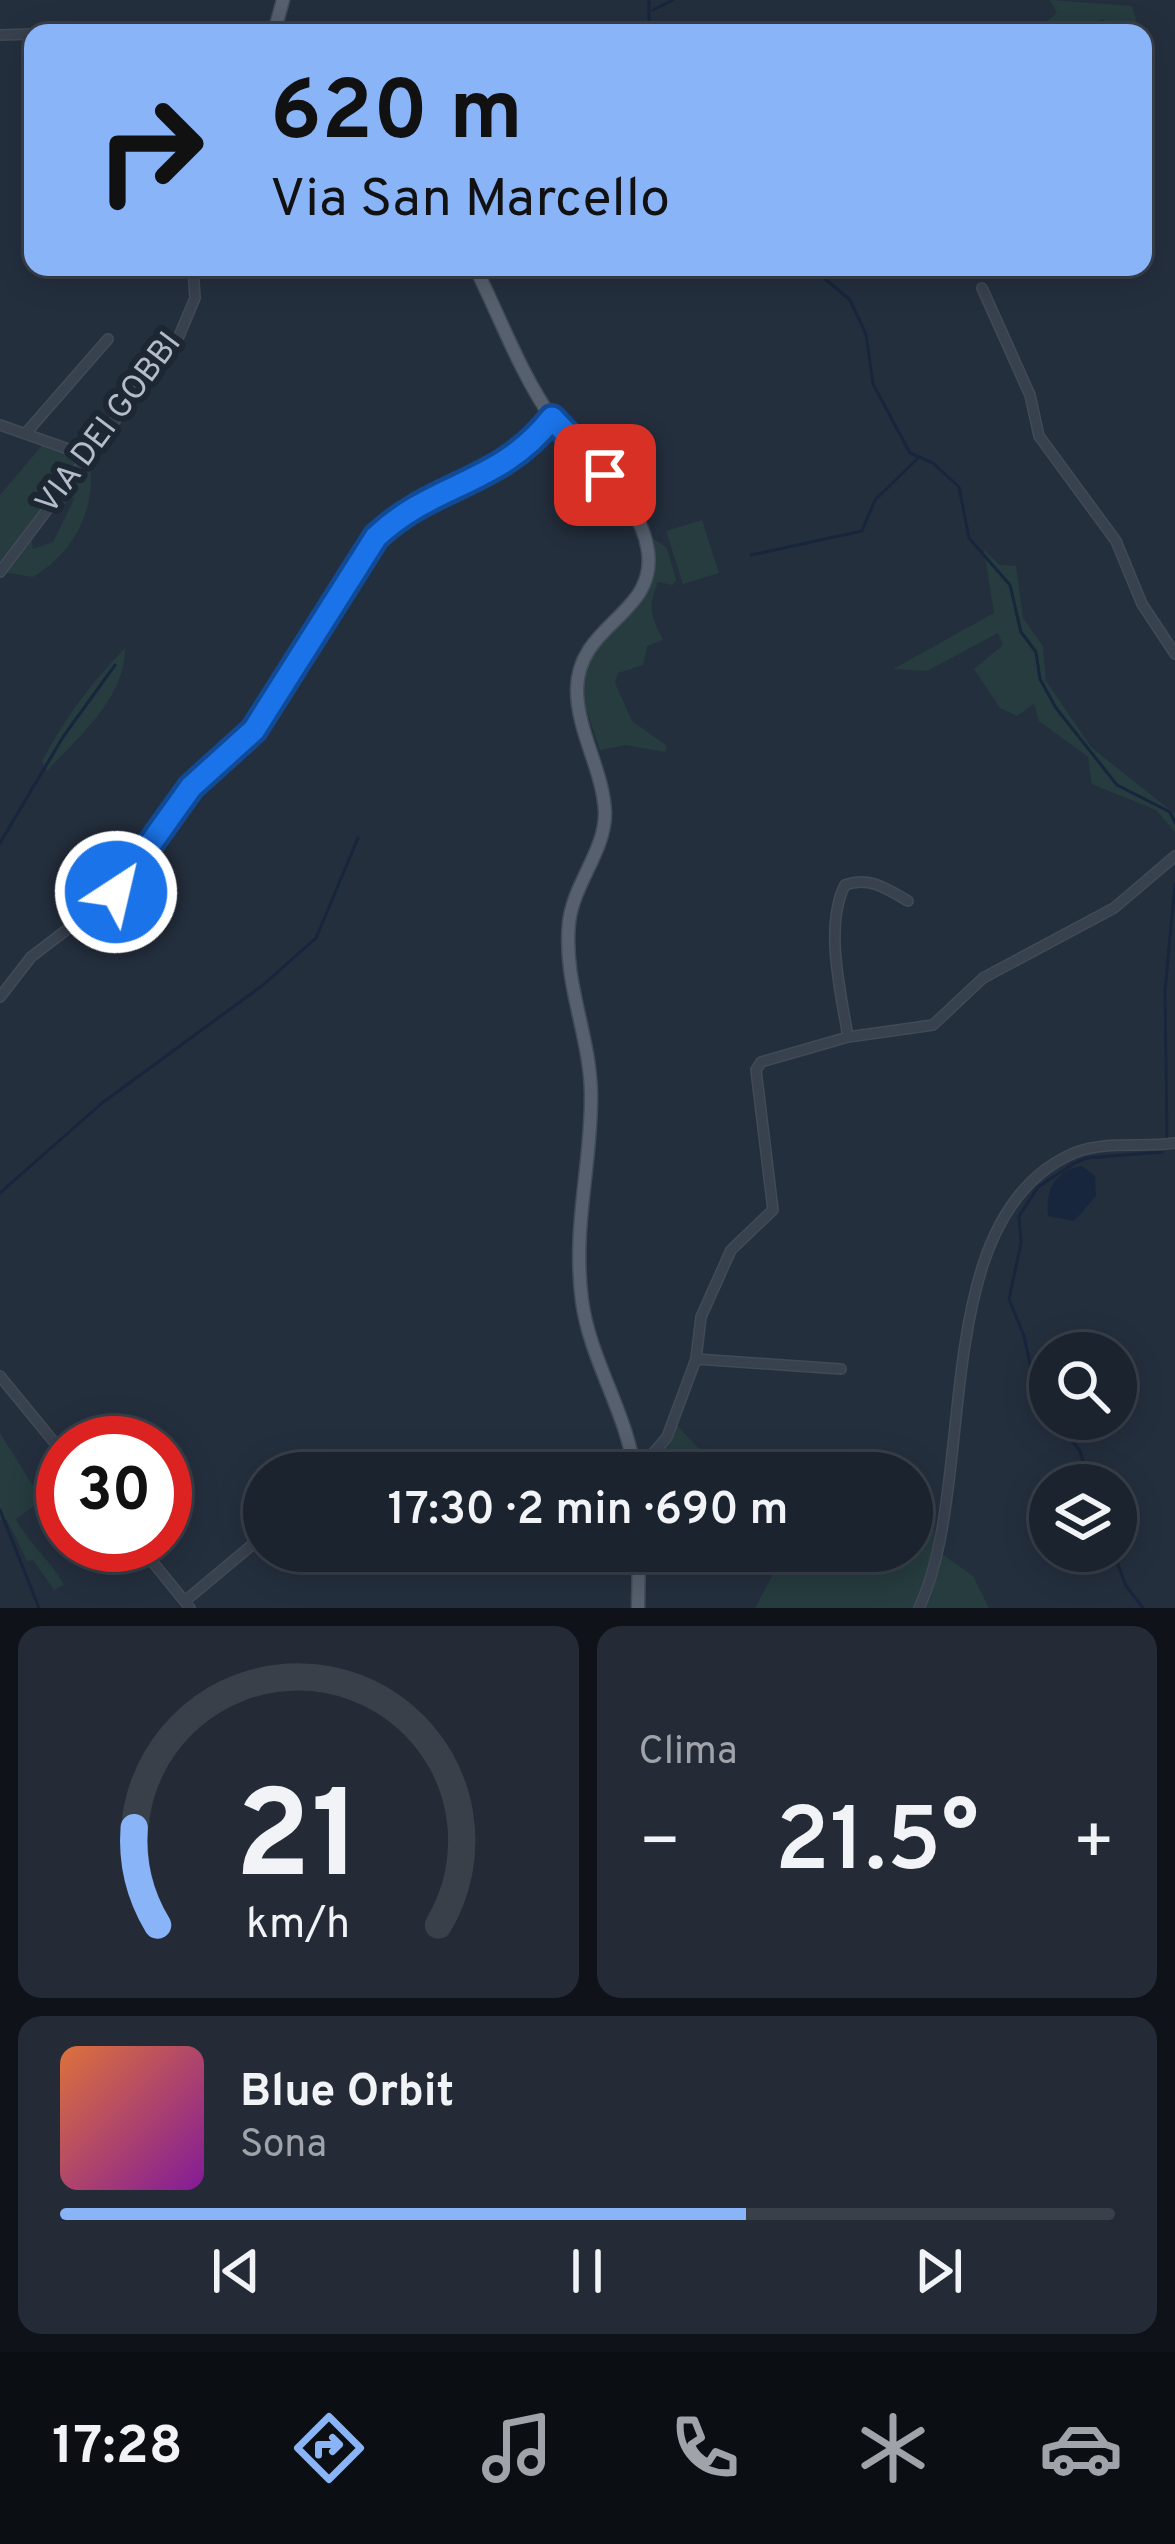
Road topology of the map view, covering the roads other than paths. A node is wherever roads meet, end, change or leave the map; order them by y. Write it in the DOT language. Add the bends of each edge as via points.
graph roads {
  1 [pos="193,276"];
  2 [pos="480,276"];
  3 [pos="982,288"];
  4 [pos="108,339"];
  5 [pos="552,418"];
  6 [pos="0,425"];
  7 [pos="26,433"];
  8 [pos="86,455"];
  9 [pos="0,572"];
  10 [pos="1175,654"];
  11 [pos="1175,856"];
  12 [pos="908,901"];
  13 [pos="0,997"];
  14 [pos="848,1037"];
  15 [pos="1175,1143"];
  16 [pos="696,1359"];
  17 [pos="842,1369"];
  18 [pos="0,1376"];
  19 [pos="36,1420"];
  20 [pos="632,1452"];
  21 [pos="655,1452"];
  22 [pos="243,1554"];
  23 [pos="161,1572"];
  24 [pos="639,1572"];
  25 [pos="187,1605"];
  26 [pos="638,1608"];
  27 [pos="919,1608"];
  1 -- 8 [label="street, VIA DEI GOBBI" via="191,316"];
  2 -- 5 [label="main road"];
  3 -- 10 [label="street" via="1040,436 1116,541 1142,604"];
  4 -- 7 [label="street"];
  5 -- 13 [label="street" via="514,459 425,497 376,537 254,730 191,787 116,892 31,957"];
  5 -- 20 [label="main road" via="616,488 648,547 642,588 586,647 577,684 605,813 573,898 567,952 590,1084 580,1279 586,1322"];
  6 -- 7 [label="street"];
  7 -- 8 [label="street"];
  8 -- 9 [label="street, VIA DEI GOBBI"];
  11 -- 14 [label="street" via="1100,917 983,978 933,1025"];
  12 -- 14 [label="street" via="859,880 839,896"];
  14 -- 16 [label="street" via="756,1070 772,1210 731,1250 701,1317"];
  15 -- 27 [label="street" via="1071,1154 1027,1187 996,1232 972,1297 938,1550"];
  16 -- 17 [label="street"];
  16 -- 21 [label="street" via="668,1437"];
  18 -- 19 [label="street"];
  22 -- 25 [label="street"];
  23 -- 25 [label="street"];
  24 -- 26 [label="main road"];
}
